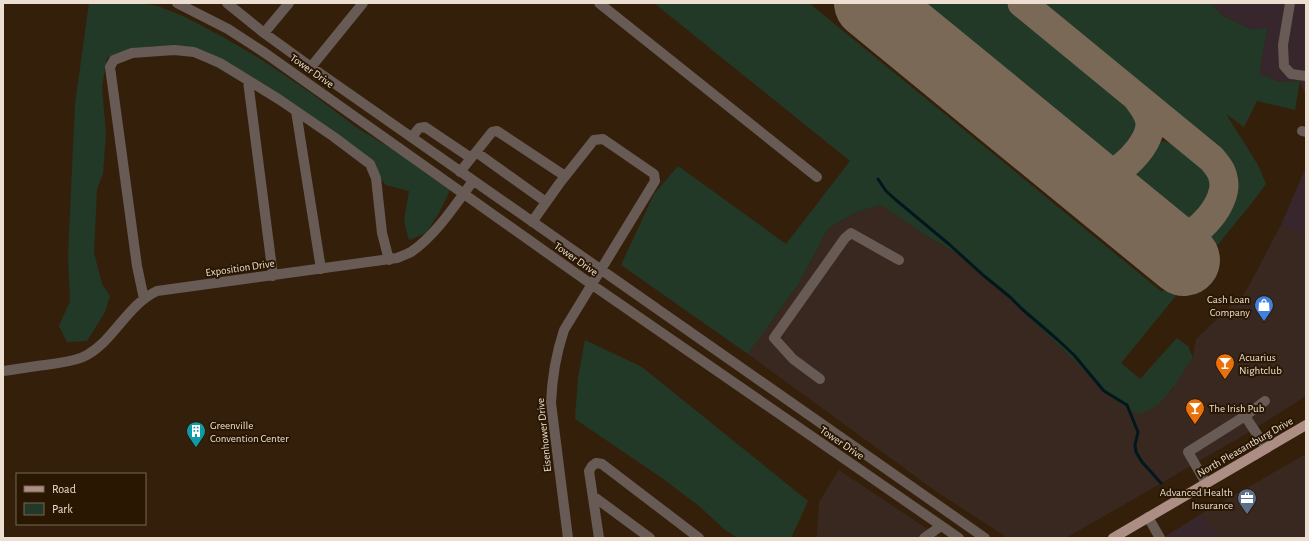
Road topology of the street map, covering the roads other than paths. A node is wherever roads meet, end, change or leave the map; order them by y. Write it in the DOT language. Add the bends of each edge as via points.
graph roads {
  1 [pos="177,3"];
  2 [pos="226,3"];
  3 [pos="289,3"];
  4 [pos="363,3"];
  5 [pos="599,3"];
  6 [pos="1290,3"];
  7 [pos="264,33"];
  8 [pos="311,67"];
  9 [pos="1306,76"];
  10 [pos="248,81"];
  11 [pos="296,111"];
  12 [pos="412,138"];
  13 [pos="473,155"];
  14 [pos="460,172"];
  15 [pos="565,176"];
  16 [pos="816,177"];
  17 [pos="473,181"];
  18 [pos="463,194"];
  19 [pos="546,202"];
  20 [pos="532,222"];
  21 [pos="389,260"];
  22 [pos="899,260"];
  23 [pos="321,269"];
  24 [pos="601,270"];
  25 [pos="273,276"];
  26 [pos="591,284"];
  27 [pos="144,299"];
  28 [pos="3,371"];
  29 [pos="820,378"];
  30 [pos="1265,401"];
  31 [pos="1245,416"];
  32 [pos="1306,425"];
  33 [pos="1266,448"];
  34 [pos="1206,483"];
  35 [pos="593,496"];
  36 [pos="1148,517"];
  37 [pos="941,526"];
  38 [pos="568,538"];
  39 [pos="599,538"];
  40 [pos="650,538"];
  41 [pos="700,538"];
  42 [pos="924,538"];
  43 [pos="959,538"];
  44 [pos="985,538"];
  45 [pos="1113,538"];
  46 [pos="1160,538"];
  1 -- 18 [label="street, Tower Drive" via="222,25 265,53"];
  2 -- 7 [label="street, Tower Drive"];
  3 -- 7 [label="street"];
  4 -- 8 [label="street"];
  5 -- 16 [label="street"];
  6 -- 9 [label="street" via="1283,45 1284,66 1291,74"];
  7 -- 8 [label="street, Tower Drive"];
  8 -- 12 [label="street, Tower Drive"];
  10 -- 11 [label="street"];
  10 -- 25 [label="street"];
  10 -- 27 [label="street" via="220,63 194,52 174,50 132,53 114,60 110,67 137,266"];
  11 -- 21 [label="street" via="370,164 376,178 382,233"];
  11 -- 23 [label="street"];
  12 -- 13 [label="street" via="419,128 425,127"];
  12 -- 14 [label="street, Tower Drive"];
  13 -- 14 [label="street"];
  13 -- 15 [label="street" via="492,132 497,131"];
  13 -- 19 [label="street"];
  14 -- 17 [label="street, Tower Drive"];
  15 -- 19 [label="street, Eisenhower Drive"];
  15 -- 24 [label="street, Eisenhower Drive" via="594,140 603,139 654,174 655,181"];
  17 -- 18 [label="street, Exposition Drive"];
  17 -- 20 [label="street, Tower Drive"];
  18 -- 21 [label="street, Exposition Drive" via="425,241 411,252"];
  18 -- 26 [label="street, Tower Drive"];
  19 -- 20 [label="street, Eisenhower Drive"];
  20 -- 24 [label="street, Tower Drive"];
  21 -- 23 [label="street, Exposition Drive"];
  22 -- 29 [label="street" via="851,232 774,338 794,359"];
  23 -- 25 [label="street, Exposition Drive"];
  24 -- 26 [label="street, Eisenhower Drive"];
  24 -- 44 [label="street, Tower Drive"];
  25 -- 27 [label="street, Exposition Drive" via="157,292"];
  26 -- 37 [label="street, Tower Drive"];
  26 -- 38 [label="street, Eisenhower Drive" via="564,330 557,351 552,382 551,403"];
  27 -- 28 [label="street, Exposition Drive" via="110,336 87,356 66,362"];
  30 -- 31 [label="street"];
  31 -- 33 [label="street"];
  31 -- 34 [label="street" via="1188,453"];
  32 -- 33 [label="main road, North Pleasantburg Drive"];
  33 -- 34 [label="main road, North Pleasantburg Drive"];
  34 -- 36 [label="main road, North Pleasantburg Drive"];
  35 -- 39 [label="street"];
  35 -- 40 [label="street"];
  35 -- 41 [label="street" via="589,471 596,463 602,464"];
  36 -- 45 [label="main road, North Pleasantburg Drive"];
  36 -- 46 [label="street"];
  37 -- 42 [label="street"];
  37 -- 43 [label="street, Tower Drive"];
}
